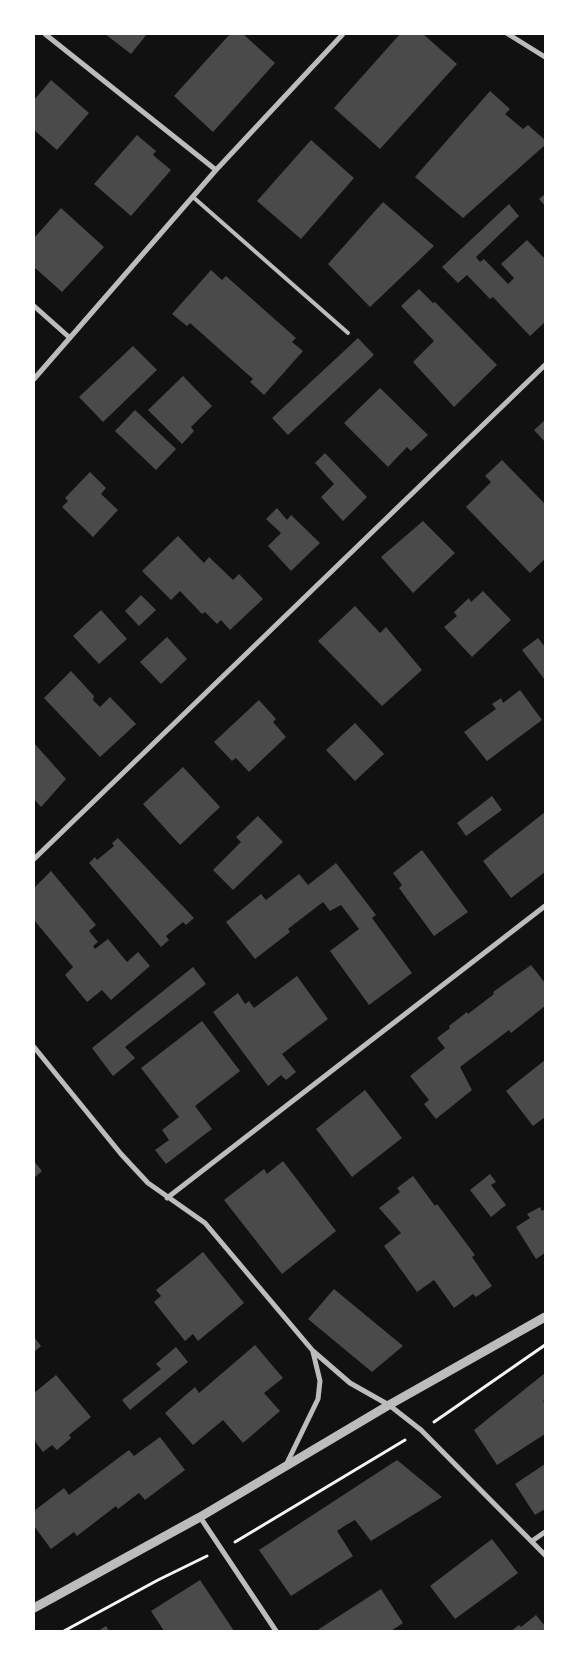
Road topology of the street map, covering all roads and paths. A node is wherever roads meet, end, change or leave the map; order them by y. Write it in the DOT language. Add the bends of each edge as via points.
graph roads {
  1 [pos="45,34"];
  2 [pos="343,34"];
  3 [pos="508,34"];
  4 [pos="545,57"];
  5 [pos="216,170"];
  6 [pos="193,197"];
  7 [pos="34,306"];
  8 [pos="348,333"];
  9 [pos="70,338"];
  10 [pos="545,365"];
  11 [pos="34,379"];
  12 [pos="34,859"];
  13 [pos="545,906"];
  14 [pos="34,1047"];
  15 [pos="166,1198"];
  16 [pos="545,1317"];
  17 [pos="545,1345"];
  18 [pos="313,1352"];
  19 [pos="389,1405"];
  20 [pos="421,1430"];
  21 [pos="284,1468"];
  22 [pos="200,1517"];
  23 [pos="545,1532"];
  24 [pos="532,1540"];
  25 [pos="221,1550"];
  26 [pos="545,1555"];
  27 [pos="34,1608"];
  28 [pos="64,1631"];
  29 [pos="276,1631"];
  1 -- 5 [label="street"];
  2 -- 5 [label="street"];
  3 -- 4 [label="street"];
  5 -- 6 [label="street"];
  6 -- 8 [label="lane"];
  6 -- 9 [label="street"];
  7 -- 9 [label="street"];
  9 -- 11 [label="street"];
  10 -- 12 [label="street"];
  13 -- 15 [label="street"];
  14 -- 15 [label="street" via="120,1154"];
  15 -- 18 [label="street" via="206,1223"];
  16 -- 19 [label="street"];
  17 -- 20 [label="path"];
  18 -- 19 [label="street" via="350,1383"];
  18 -- 21 [label="street" via="320,1381 318,1399"];
  19 -- 20 [label="street"];
  19 -- 21 [label="street"];
  20 -- 24 [label="street"];
  20 -- 25 [label="path"];
  21 -- 22 [label="street"];
  22 -- 25 [label="street"];
  22 -- 27 [label="street"];
  23 -- 24 [label="street"];
  24 -- 26 [label="street"];
  25 -- 28 [label="path"];
  25 -- 29 [label="street"];
}
